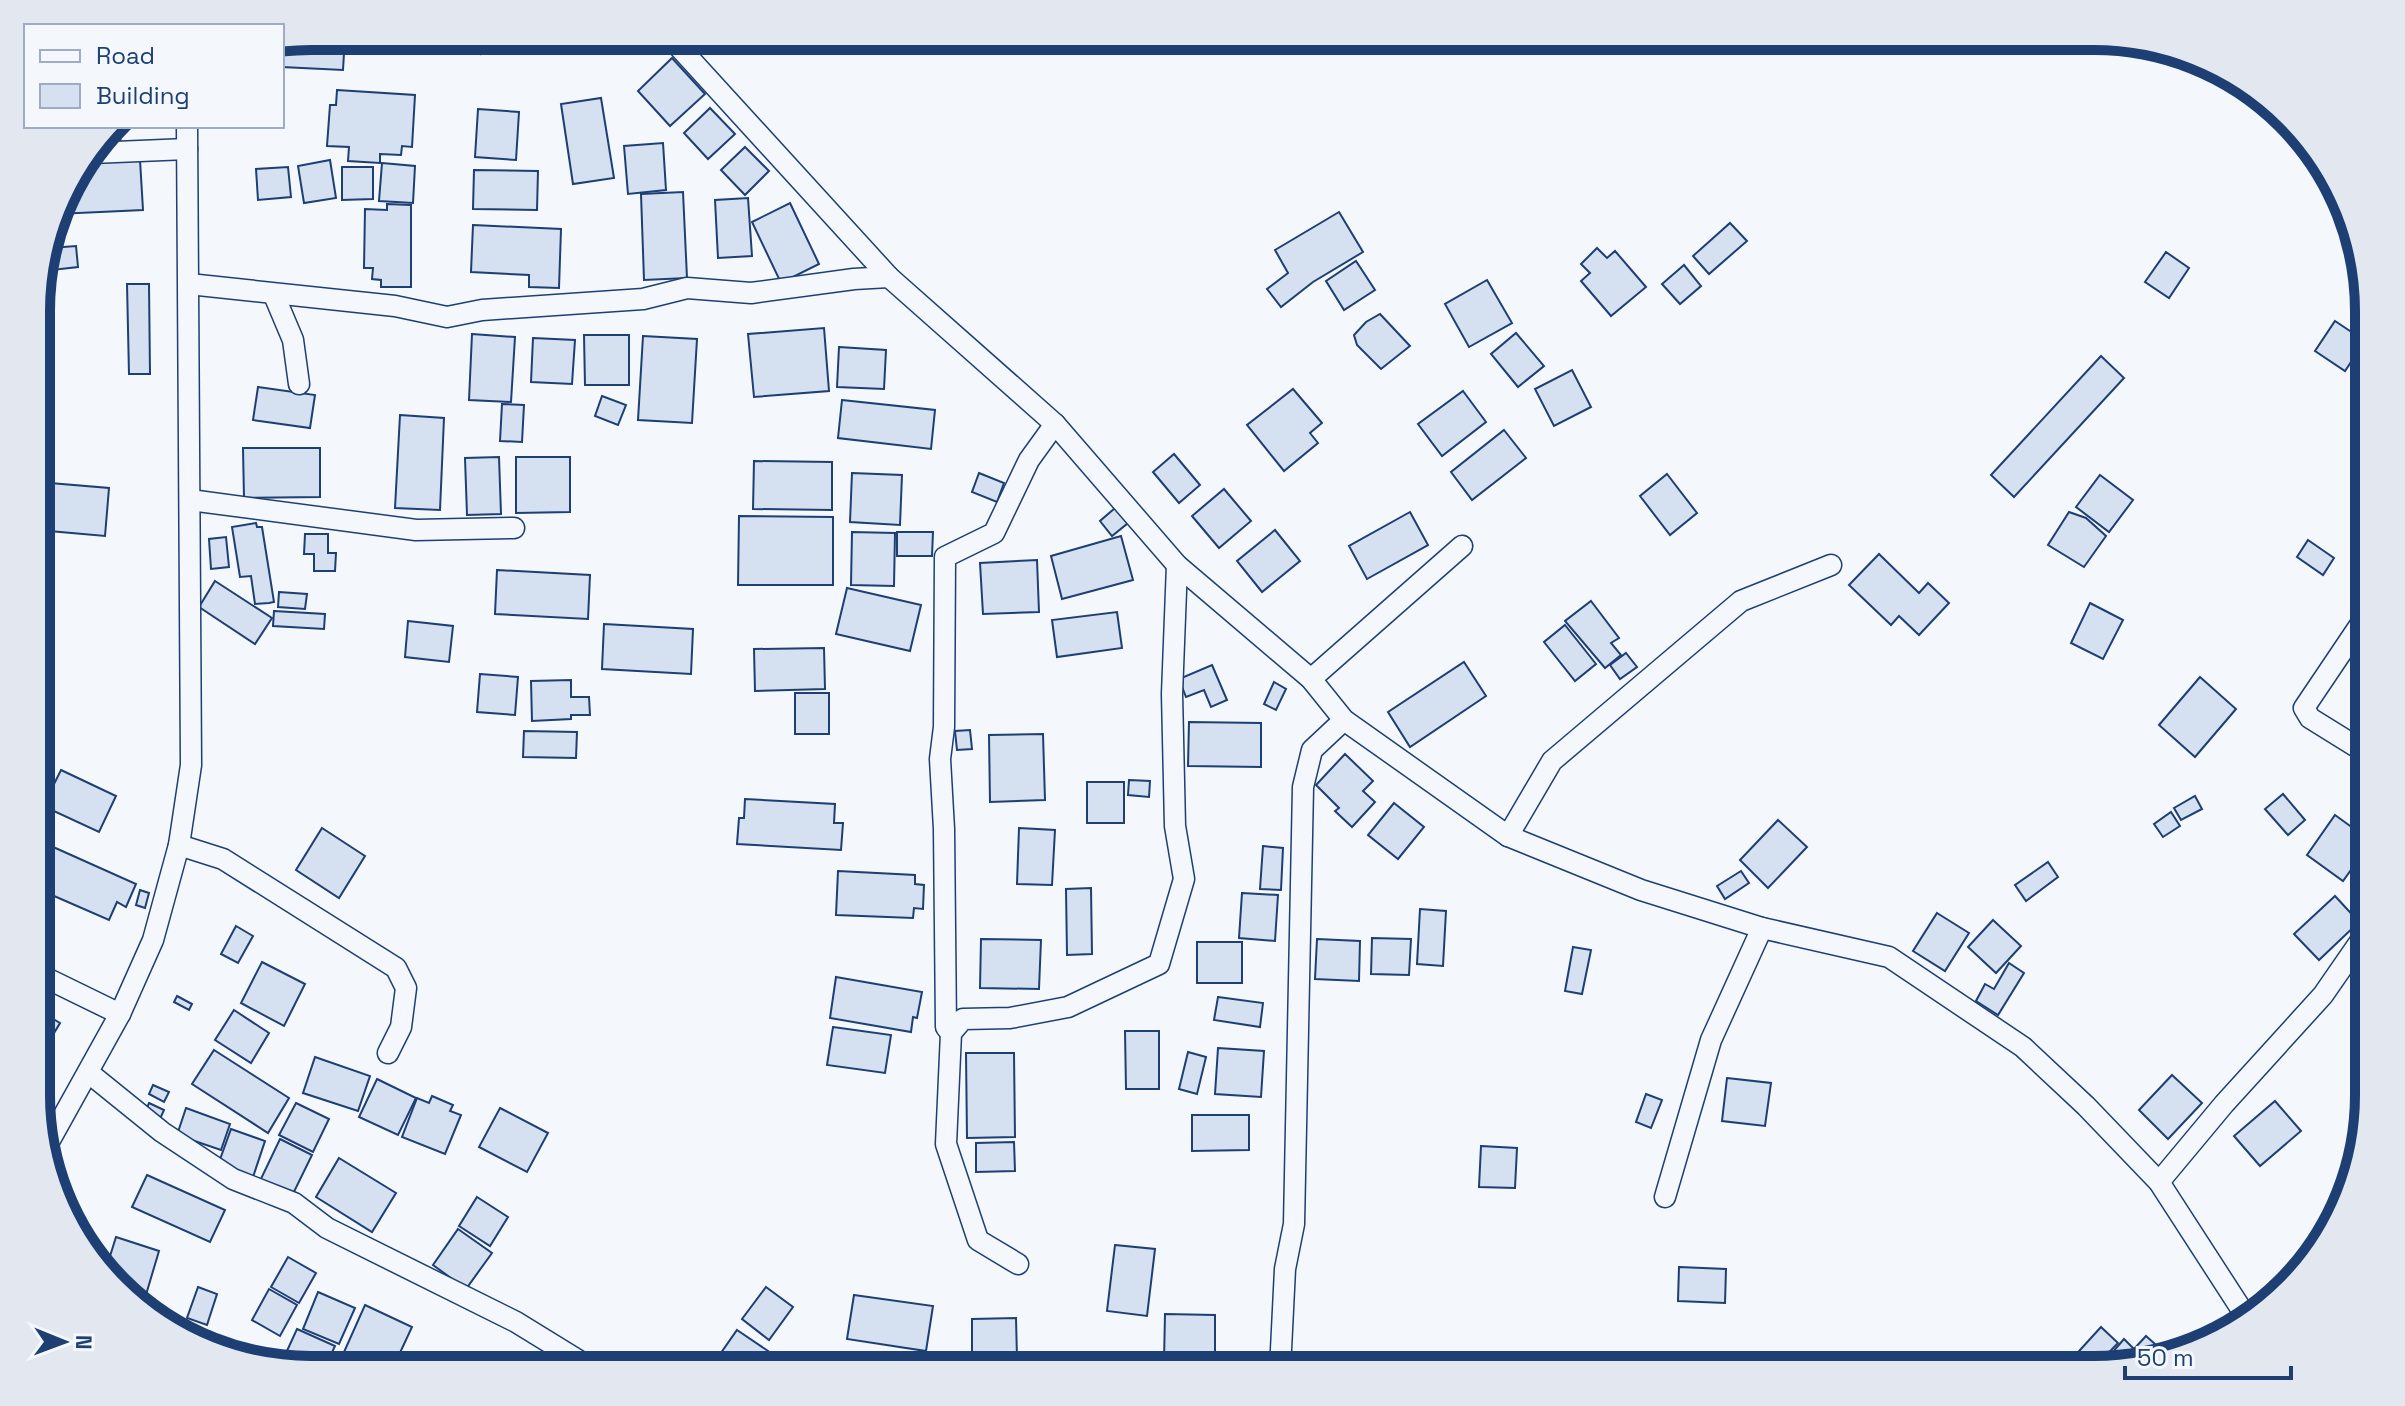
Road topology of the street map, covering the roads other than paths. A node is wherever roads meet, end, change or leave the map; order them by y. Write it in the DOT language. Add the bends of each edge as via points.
graph roads {
  1 [pos="682,51"];
  2 [pos="187,128"];
  3 [pos="187,149"];
  4 [pos="105,152"];
  5 [pos="889,277"];
  6 [pos="189,284"];
  7 [pos="274,295"];
  8 [pos="299,384"];
  9 [pos="1055,424"];
  10 [pos="190,500"];
  11 [pos="514,528"];
  12 [pos="1462,546"];
  13 [pos="1177,565"];
  14 [pos="1831,565"];
  15 [pos="2354,634"];
  16 [pos="1311,679"];
  17 [pos="1344,720"];
  18 [pos="2354,745"];
  19 [pos="1508,836"];
  20 [pos="179,845"];
  21 [pos="1762,928"];
  22 [pos="2354,950"];
  23 [pos="50,980"];
  24 [pos="120,1014"];
  25 [pos="951,1033"];
  26 [pos="388,1053"];
  27 [pos="89,1073"];
  28 [pos="53,1135"];
  29 [pos="2159,1182"];
  30 [pos="1665,1197"];
  31 [pos="1018,1264"];
  32 [pos="2242,1310"];
  33 [pos="1281,1355"];
  34 [pos="571,1356"];
  1 -- 5 [label="street"];
  2 -- 3 [label="street"];
  3 -- 4 [label="street"];
  3 -- 6 [label="street"];
  5 -- 7 [label="street" via="751,293 687,288 643,299 447,317 395,306"];
  5 -- 9 [label="street"];
  6 -- 7 [label="street"];
  6 -- 10 [label="street"];
  7 -- 8 [label="street" via="293,340"];
  9 -- 13 [label="street"];
  9 -- 25 [label="street" via="1029,460 994,533 945,557 940,759 946,1027"];
  10 -- 11 [label="street" via="416,530"];
  10 -- 20 [label="street" via="191,765"];
  12 -- 16 [label="street"];
  13 -- 16 [label="street"];
  13 -- 25 [label="street" via="1172,694 1175,826 1184,879 1159,964 1068,1007 1010,1018 963,1019"];
  14 -- 19 [label="street" via="1741,601 1729,611 1552,761"];
  15 -- 18 [label="street" via="2304,708 2310,718"];
  16 -- 17 [label="street"];
  17 -- 19 [label="street"];
  17 -- 33 [label="street" via="1312,750 1303,787 1294,1224 1285,1269"];
  19 -- 21 [label="street" via="1641,890"];
  20 -- 24 [label="street" via="153,940"];
  20 -- 26 [label="street" via="223,859 396,968 406,988 401,1027"];
  21 -- 29 [label="street" via="1889,957 2023,1047"];
  21 -- 30 [label="street" via="1711,1040"];
  22 -- 29 [label="street" via="2323,995"];
  23 -- 24 [label="street"];
  24 -- 27 [label="street"];
  25 -- 31 [label="street" via="946,1144 978,1240"];
  27 -- 28 [label="street"];
  27 -- 34 [label="street" via="162,1132 233,1179 294,1203 327,1228 516,1322"];
  29 -- 32 [label="street"];
}
